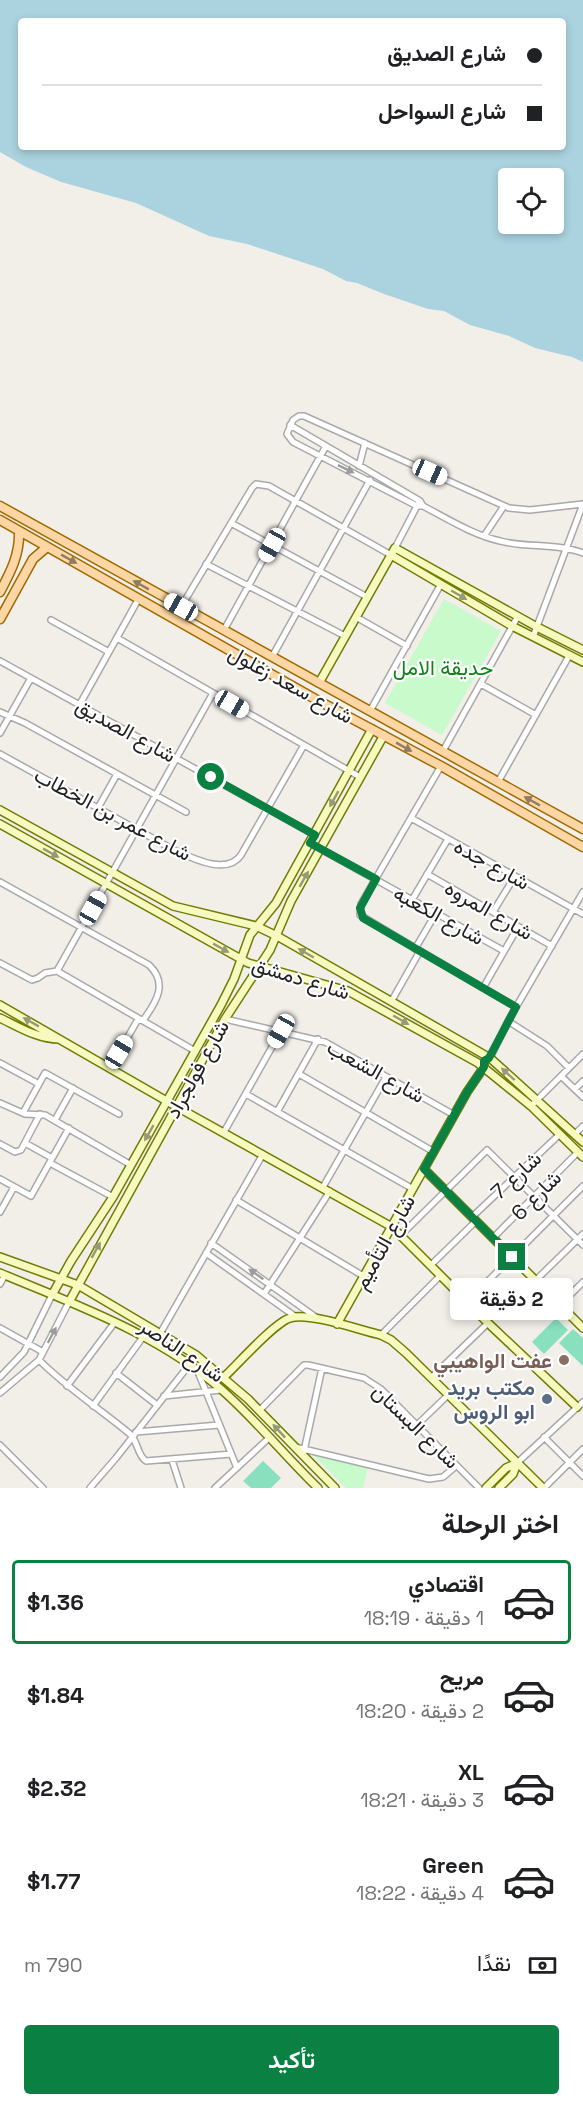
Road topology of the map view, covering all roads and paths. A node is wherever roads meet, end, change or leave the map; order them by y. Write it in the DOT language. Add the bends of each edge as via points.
graph roads {
  1 [pos="290,425"];
  2 [pos="365,443"];
  3 [pos="326,446"];
  4 [pos="320,457"];
  5 [pos="358,465"];
  6 [pos="374,474"];
  7 [pos="370,481"];
  8 [pos="296,501"];
  9 [pos="420,504"];
  10 [pos="583,504"];
  11 [pos="0,506"];
  12 [pos="504,506"];
  13 [pos="0,520"];
  14 [pos="231,523"];
  15 [pos="344,528"];
  16 [pos="19,531"];
  17 [pos="484,536"];
  18 [pos="272,545"];
  19 [pos="47,547"];
  20 [pos="395,548"];
  21 [pos="568,548"];
  22 [pos="583,553"];
  23 [pos="391,555"];
  24 [pos="206,564"];
  25 [pos="14,565"];
  26 [pos="27,571"];
  27 [pos="320,572"];
  28 [pos="446,576"];
  29 [pos="441,585"];
  30 [pos="249,586"];
  31 [pos="0,591"];
  32 [pos="367,597"];
  33 [pos="139,598"];
  34 [pos="181,607"];
  35 [pos="298,612"];
  36 [pos="518,616"];
  37 [pos="356,617"];
  38 [pos="0,619"];
  39 [pos="51,620"];
  40 [pos="512,626"];
  41 [pos="537,627"];
  42 [pos="224,630"];
  43 [pos="345,636"];
  44 [pos="533,637"];
  45 [pos="117,638"];
  46 [pos="250,645"];
  47 [pos="407,646"];
  48 [pos="583,650"];
  49 [pos="109,652"];
  50 [pos="569,656"];
  51 [pos="272,657"];
  52 [pos="243,658"];
  53 [pos="0,661"];
  54 [pos="583,662"];
  55 [pos="31,678"];
  56 [pos="319,683"];
  57 [pos="481,684"];
  58 [pos="213,693"];
  59 [pos="80,704"];
  60 [pos="370,711"];
  61 [pos="0,712"];
  62 [pos="536,715"];
  63 [pos="9,717"];
  64 [pos="372,729"];
  65 [pos="0,733"];
  66 [pos="384,735"];
  67 [pos="304,745"];
  68 [pos="443,752"];
  69 [pos="0,754"];
  70 [pos="177,758"];
  71 [pos="441,766"];
  72 [pos="350,771"];
  73 [pos="117,774"];
  74 [pos="360,777"];
  75 [pos="498,782"];
  76 [pos="156,795"];
  77 [pos="98,808"];
  78 [pos="268,809"];
  79 [pos="0,810"];
  80 [pos="186,812"];
  81 [pos="411,818"];
  82 [pos="0,824"];
  83 [pos="583,829"];
  84 [pos="137,830"];
  85 [pos="315,835"];
  86 [pos="448,839"];
  87 [pos="310,843"];
  88 [pos="583,847"];
  89 [pos="321,849"];
  90 [pos="113,873"];
  91 [pos="427,874"];
  92 [pos="515,876"];
  93 [pos="376,879"];
  94 [pos="0,882"];
  95 [pos="106,884"];
  96 [pos="583,892"];
  97 [pos="412,900"];
  98 [pos="573,909"];
  99 [pos="493,912"];
  100 [pos="436,913"];
  101 [pos="583,914"];
  102 [pos="256,926"];
  103 [pos="518,927"];
  104 [pos="82,928"];
  105 [pos="276,936"];
  106 [pos="552,946"];
  107 [pos="417,950"];
  108 [pos="504,951"];
  109 [pos="240,959"];
  110 [pos="0,963"];
  111 [pos="259,967"];
  112 [pos="57,971"];
  113 [pos="483,988"];
  114 [pos="391,1002"];
  115 [pos="0,1005"];
  116 [pos="516,1007"];
  117 [pos="0,1018"];
  118 [pos="225,1019"];
  119 [pos="142,1020"];
  120 [pos="508,1021"];
  121 [pos="433,1026"];
  122 [pos="281,1031"];
  123 [pos="428,1036"];
  124 [pos="62,1039"];
  125 [pos="318,1039"];
  126 [pos="195,1051"];
  127 [pos="583,1054"];
  128 [pos="489,1058"];
  129 [pos="0,1063"];
  130 [pos="484,1067"];
  131 [pos="110,1068"];
  132 [pos="569,1068"];
  133 [pos="299,1074"];
  134 [pos="561,1076"];
  135 [pos="386,1077"];
  136 [pos="583,1081"];
  137 [pos="39,1084"];
  138 [pos="73,1088"];
  139 [pos="575,1089"];
  140 [pos="246,1094"];
  141 [pos="583,1097"];
  142 [pos="537,1100"];
  143 [pos="167,1101"];
  144 [pos="0,1103"];
  145 [pos="531,1106"];
  146 [pos="177,1107"];
  147 [pos="277,1112"];
  148 [pos="23,1113"];
  149 [pos="365,1113"];
  150 [pos="40,1114"];
  151 [pos="119,1114"];
  152 [pos="454,1115"];
  153 [pos="55,1120"];
  154 [pos="583,1126"];
  155 [pos="69,1128"];
  156 [pos="224,1132"];
  157 [pos="560,1134"];
  158 [pos="575,1134"];
  159 [pos="583,1142"];
  160 [pos="25,1143"];
  161 [pos="0,1144"];
  162 [pos="344,1150"];
  163 [pos="434,1152"];
  164 [pos="263,1154"];
  165 [pos="581,1154"];
  166 [pos="51,1161"];
  167 [pos="131,1165"];
  168 [pos="424,1169"];
  169 [pos="514,1177"];
  170 [pos="0,1179"];
  171 [pos="583,1186"];
  172 [pos="14,1187"];
  173 [pos="326,1189"];
  174 [pos="413,1189"];
  175 [pos="446,1191"];
  176 [pos="534,1196"];
  177 [pos="113,1197"];
  178 [pos="236,1200"];
  179 [pos="0,1212"];
  180 [pos="553,1215"];
  181 [pos="474,1219"];
  182 [pos="392,1227"];
  183 [pos="583,1234"];
  184 [pos="401,1235"];
  185 [pos="493,1238"];
  186 [pos="301,1239"];
  187 [pos="578,1239"];
  188 [pos="211,1243"];
  189 [pos="583,1245"];
  190 [pos="206,1253"];
  191 [pos="0,1257"];
  192 [pos="512,1257"];
  193 [pos="431,1265"];
  194 [pos="3,1274"];
  195 [pos="441,1275"];
  196 [pos="365,1277"];
  197 [pos="61,1278"];
  198 [pos="536,1280"];
  199 [pos="583,1282"];
  200 [pos="0,1284"];
  201 [pos="78,1285"];
  202 [pos="271,1285"];
  203 [pos="52,1294"];
  204 [pos="264,1294"];
  205 [pos="69,1302"];
  206 [pos="467,1302"];
  207 [pos="561,1305"];
  208 [pos="296,1317"];
  209 [pos="321,1320"];
  210 [pos="115,1322"];
  211 [pos="488,1323"];
  212 [pos="337,1324"];
  213 [pos="582,1324"];
  214 [pos="0,1328"];
  215 [pos="161,1332"];
  216 [pos="381,1335"];
  217 [pos="143,1337"];
  218 [pos="28,1344"];
  219 [pos="182,1345"];
  220 [pos="43,1352"];
  221 [pos="176,1357"];
  222 [pos="39,1360"];
  223 [pos="189,1365"];
  224 [pos="322,1368"];
  225 [pos="198,1372"];
  226 [pos="116,1373"];
  227 [pos="0,1377"];
  228 [pos="224,1377"];
  229 [pos="431,1378"];
  230 [pos="67,1386"];
  231 [pos="221,1390"];
  232 [pos="205,1391"];
  233 [pos="0,1393"];
  234 [pos="448,1395"];
  235 [pos="164,1396"];
  236 [pos="583,1402"];
  237 [pos="157,1405"];
  238 [pos="93,1406"];
  239 [pos="580,1409"];
  240 [pos="259,1411"];
  241 [pos="219,1425"];
  242 [pos="417,1425"];
  243 [pos="134,1434"];
  244 [pos="270,1437"];
  245 [pos="544,1437"];
  246 [pos="0,1446"];
  247 [pos="583,1449"];
  248 [pos="303,1452"];
  249 [pos="231,1454"];
  250 [pos="172,1460"];
  251 [pos="517,1462"];
  252 [pos="569,1462"];
  253 [pos="456,1466"];
  254 [pos="237,1468"];
  255 [pos="583,1476"];
  256 [pos="313,1487"];
  257 [pos="43,1488"];
  258 [pos="90,1488"];
  259 [pos="182,1488"];
  260 [pos="215,1488"];
  261 [pos="334,1488"];
  262 [pos="479,1488"];
  263 [pos="486,1488"];
  264 [pos="499,1488"];
  265 [pos="543,1488"];
  1 -- 2 [label="street" via="295,417 304,416"];
  1 -- 3 [label="street"];
  1 -- 4 [label="street" via="288,438"];
  2 -- 5 [label="street"];
  2 -- 12 [label="street"];
  3 -- 4 [label="street"];
  3 -- 5 [label="street"];
  4 -- 7 [label="street, one-way"];
  4 -- 8 [label="street"];
  5 -- 6 [label="street"];
  6 -- 7 [label="street"];
  6 -- 9 [label="street"];
  7 -- 9 [label="street"];
  7 -- 15 [label="street"];
  8 -- 14 [label="street" via="269,486 256,484"];
  8 -- 15 [label="street"];
  8 -- 18 [label="street"];
  9 -- 17 [label="street"];
  9 -- 20 [label="street"];
  10 -- 12 [label="street" via="530,510"];
  10 -- 21 [label="street"];
  34 -- 11 [label="main road, شارع سعد زغلول, one-way"];
  12 -- 17 [label="street"];
  13 -- 16 [label="main road, شارع سعد زغلول"];
  14 -- 18 [label="street"];
  14 -- 24 [label="street"];
  15 -- 23 [label="street"];
  15 -- 27 [label="street"];
  16 -- 19 [label="main road, شارع سعد زغلول"];
  16 -- 25 [label="main road"];
  17 -- 21 [label="street"];
  18 -- 27 [label="street"];
  18 -- 30 [label="street"];
  19 -- 26 [label="main road" via="33,559"];
  19 -- 33 [label="main road, شارع سعد زغلول, one-way"];
  20 -- 23 [label="street"];
  20 -- 28 [label="street"];
  21 -- 22 [label="street"];
  21 -- 41 [label="street"];
  23 -- 29 [label="street"];
  23 -- 32 [label="street"];
  24 -- 30 [label="street"];
  24 -- 34 [label="street"];
  25 -- 26 [label="main road"];
  25 -- 31 [label="main road"];
  26 -- 38 [label="main road"];
  27 -- 32 [label="street"];
  27 -- 35 [label="street"];
  28 -- 29 [label="street"];
  28 -- 36 [label="street"];
  29 -- 40 [label="street, one-way"];
  29 -- 47 [label="street"];
  30 -- 35 [label="street"];
  30 -- 42 [label="street"];
  32 -- 37 [label="street"];
  33 -- 45 [label="street"];
  33 -- 52 [label="main road, شارع سعد زغلول"];
  34 -- 42 [label="main road, شارع سعد زغلول"];
  35 -- 43 [label="street"];
  35 -- 51 [label="street"];
  36 -- 40 [label="street"];
  36 -- 41 [label="street"];
  37 -- 43 [label="street"];
  37 -- 47 [label="street"];
  39 -- 49 [label="street"];
  40 -- 44 [label="street"];
  40 -- 57 [label="street"];
  41 -- 44 [label="street"];
  41 -- 48 [label="street"];
  42 -- 46 [label="main road, شارع سعد زغلول"];
  43 -- 56 [label="street"];
  44 -- 50 [label="street"];
  45 -- 49 [label="street"];
  45 -- 58 [label="street"];
  46 -- 51 [label="main road, شارع سعد زغلول"];
  46 -- 52 [label="main road"];
  47 -- 60 [label="street"];
  49 -- 59 [label="street"];
  50 -- 54 [label="street"];
  50 -- 62 [label="street"];
  51 -- 56 [label="main road, شارع سعد زغلول"];
  52 -- 64 [label="main road, شارع سعد زغلول"];
  53 -- 55 [label="street, شارع الصديق"];
  55 -- 59 [label="street, شارع الصديق"];
  55 -- 63 [label="street"];
  56 -- 60 [label="main road, شارع سعد زغلول"];
  57 -- 62 [label="street"];
  57 -- 68 [label="street"];
  58 -- 67 [label="street"];
  58 -- 70 [label="street"];
  59 -- 70 [label="street, شارع الصديق"];
  60 -- 68 [label="main road, شارع سعد زغلول"];
  61 -- 63 [label="street"];
  62 -- 75 [label="street"];
  63 -- 65 [label="street"];
  63 -- 73 [label="street"];
  64 -- 66 [label="main road, شارع سعد زغلول"];
  64 -- 72 [label="street, شارع فولجراد"];
  66 -- 71 [label="main road, شارع سعد زغلول, one-way"];
  66 -- 74 [label="street, شارع فولجراد"];
  67 -- 72 [label="street"];
  67 -- 78 [label="street, شارع عمر بن الخطاب"];
  68 -- 75 [label="main road, شارع سعد زغلول"];
  69 -- 77 [label="street, شارع عمر بن الخطاب"];
  70 -- 76 [label="street"];
  70 -- 78 [label="street, شارع الصديق"];
  71 -- 81 [label="street"];
  71 -- 88 [label="main road, شارع سعد زغلول"];
  72 -- 74 [label="street"];
  72 -- 85 [label="street, شارع فولجراد, one-way"];
  73 -- 76 [label="street"];
  73 -- 77 [label="street"];
  74 -- 89 [label="street, شارع فولجراد"];
  83 -- 75 [label="main road, شارع سعد زغلول, one-way"];
  76 -- 80 [label="street"];
  76 -- 84 [label="street"];
  77 -- 84 [label="street, شارع عمر بن الخطاب"];
  78 -- 84 [label="street, شارع عمر بن الخطاب" via="238,861 227,866 186,855"];
  78 -- 85 [label="street, شارع الصديق"];
  79 -- 90 [label="street, شارع دمشق"];
  81 -- 86 [label="street, شارع جده"];
  81 -- 93 [label="street"];
  82 -- 95 [label="street, شارع دمشق, one-way"];
  84 -- 90 [label="street"];
  85 -- 87 [label="street, شارع فولجراد"];
  86 -- 91 [label="street"];
  86 -- 92 [label="street, شارع جده"];
  87 -- 89 [label="street, شارع الكعبه"];
  87 -- 102 [label="street, شارع فولجراد" via="276,903"];
  89 -- 93 [label="street, شارع الكعبه"];
  105 -- 89 [label="street, شارع فولجراد, one-way" via="287,908"];
  90 -- 95 [label="street"];
  90 -- 102 [label="street, شارع دمشق" via="173,906"];
  91 -- 97 [label="street"];
  91 -- 99 [label="street, شارع المروه"];
  92 -- 98 [label="street, شارع جده"];
  92 -- 99 [label="street"];
  93 -- 97 [label="street, شارع الكعبه"];
  93 -- 107 [label="street" via="360,915"];
  94 -- 104 [label="street"];
  95 -- 104 [label="street"];
  95 -- 109 [label="street, شارع دمشق, one-way"];
  96 -- 98 [label="street, شارع التأميم"];
  97 -- 100 [label="street, شارع الكعبه"];
  98 -- 101 [label="street, شارع جده"];
  98 -- 106 [label="street, شارع التأميم"];
  99 -- 103 [label="street, شارع المروه"];
  100 -- 107 [label="street"];
  100 -- 108 [label="street, شارع الكعبه"];
  102 -- 105 [label="street, شارع دمشق"];
  102 -- 109 [label="street, شارع فولجراد"];
  103 -- 106 [label="street, شارع المروه"];
  103 -- 108 [label="street"];
  104 -- 112 [label="street"];
  104 -- 119 [label="street" via="154,970 160,982 159,996"];
  105 -- 111 [label="street, شارع فولجراد"];
  114 -- 105 [label="street, شارع دمشق, one-way"];
  106 -- 116 [label="street, شارع التأميم"];
  107 -- 113 [label="street"];
  107 -- 114 [label="street"];
  108 -- 113 [label="street"];
  109 -- 111 [label="street, شارع دمشق"];
  109 -- 126 [label="street, شارع فولجراد" via="230,987"];
  110 -- 112 [label="street" via="32,980 45,972"];
  111 -- 118 [label="street, شارع فولجراد"];
  111 -- 123 [label="street, شارع دمشق, one-way" via="348,991"];
  112 -- 119 [label="street"];
  113 -- 116 [label="street"];
  114 -- 121 [label="street, شارع دمشق"];
  124 -- 115 [label="street, one-way"];
  116 -- 120 [label="street, شارع التأميم"];
  117 -- 124 [label="street" via="42,1037"];
  118 -- 122 [label="street, شارع الشعب"];
  118 -- 146 [label="street, شارع فولجراد"];
  119 -- 126 [label="street"];
  119 -- 131 [label="street" via="137,1021"];
  120 -- 128 [label="street, شارع التأميم"];
  120 -- 132 [label="street" via="547,1046"];
  121 -- 123 [label="street"];
  121 -- 128 [label="street, شارع دمشق"];
  122 -- 125 [label="street, شارع الشعب"];
  122 -- 140 [label="street"];
  123 -- 130 [label="street, شارع دمشق"];
  124 -- 131 [label="street"];
  125 -- 133 [label="street"];
  125 -- 135 [label="street, شارع الشعب"];
  126 -- 143 [label="street, شارع فولجراد"];
  127 -- 132 [label="street"];
  128 -- 130 [label="street, شارع التأميم"];
  142 -- 128 [label="street, شارع دمشق, one-way"];
  129 -- 137 [label="street"];
  130 -- 145 [label="street, شارع دمشق"];
  130 -- 152 [label="street, شارع التأميم"];
  131 -- 143 [label="street"];
  132 -- 134 [label="street"];
  133 -- 147 [label="street"];
  133 -- 149 [label="street"];
  134 -- 139 [label="street"];
  134 -- 142 [label="street"];
  135 -- 149 [label="street"];
  135 -- 152 [label="street, شارع الشعب"];
  136 -- 139 [label="street"];
  137 -- 138 [label="street" via="45,1073"];
  137 -- 148 [label="street"];
  138 -- 151 [label="street"];
  138 -- 153 [label="street"];
  139 -- 141 [label="street"];
  140 -- 147 [label="street"];
  140 -- 156 [label="street"];
  142 -- 145 [label="street"];
  142 -- 158 [label="street, شارع دمشق"];
  143 -- 146 [label="street"];
  143 -- 167 [label="street, شارع فولجراد, one-way"];
  144 -- 148 [label="street"];
  145 -- 157 [label="street, شارع دمشق"];
  146 -- 156 [label="street"];
  201 -- 146 [label="street, شارع فولجراد, one-way"];
  147 -- 162 [label="street"];
  148 -- 150 [label="street"];
  149 -- 162 [label="street"];
  149 -- 163 [label="street"];
  150 -- 153 [label="street"];
  150 -- 160 [label="street"];
  152 -- 163 [label="street, شارع التأميم"];
  153 -- 155 [label="street"];
  154 -- 158 [label="street"];
  155 -- 166 [label="street"];
  155 -- 167 [label="street"];
  156 -- 164 [label="street"];
  157 -- 165 [label="street, شارع دمشق"];
  157 -- 169 [label="street, شارع 7"];
  158 -- 159 [label="street, شارع دمشق"];
  160 -- 161 [label="street" via="17,1152"];
  160 -- 166 [label="street"];
  162 -- 173 [label="street"];
  162 -- 174 [label="street"];
  163 -- 168 [label="street, شارع التأميم"];
  164 -- 173 [label="street"];
  164 -- 178 [label="street"];
  165 -- 176 [label="street, شارع 6"];
  166 -- 172 [label="street" via="31,1196"];
  166 -- 177 [label="street"];
  167 -- 177 [label="street, شارع فولجراد"];
  168 -- 174 [label="street, شارع التأميم"];
  168 -- 175 [label="street"];
  169 -- 175 [label="street" via="488,1150"];
  169 -- 176 [label="street"];
  169 -- 181 [label="street, شارع 7"];
  170 -- 172 [label="street"];
  171 -- 180 [label="street"];
  172 -- 179 [label="street"];
  173 -- 182 [label="street"];
  173 -- 186 [label="street"];
  174 -- 182 [label="street, شارع التأميم"];
  175 -- 181 [label="street"];
  175 -- 184 [label="street"];
  176 -- 180 [label="street"];
  176 -- 185 [label="street, شارع 6"];
  177 -- 197 [label="street, شارع فولجراد"];
  178 -- 186 [label="street"];
  178 -- 188 [label="street"];
  180 -- 187 [label="street"];
  180 -- 192 [label="street"];
  181 -- 185 [label="street"];
  181 -- 193 [label="street, شارع 7"];
  182 -- 184 [label="street"];
  182 -- 196 [label="street, شارع التأميم"];
  183 -- 187 [label="street"];
  184 -- 193 [label="street"];
  185 -- 192 [label="street"];
  186 -- 196 [label="street"];
  186 -- 202 [label="street"];
  187 -- 189 [label="street"];
  187 -- 198 [label="street"];
  188 -- 190 [label="street"];
  202 -- 188 [label="street, one-way"];
  190 -- 204 [label="street"];
  190 -- 215 [label="street"];
  191 -- 197 [label="street, شارع الناصر"];
  192 -- 198 [label="street"];
  192 -- 206 [label="street"];
  193 -- 195 [label="street"];
  194 -- 200 [label="street"];
  194 -- 203 [label="street, شارع الناصر"];
  195 -- 206 [label="street"];
  195 -- 216 [label="street"];
  196 -- 212 [label="street, شارع التأميم"];
  197 -- 201 [label="street, شارع الناصر"];
  197 -- 203 [label="street, شارع فولجراد"];
  198 -- 207 [label="street"];
  199 -- 207 [label="street"];
  201 -- 205 [label="street, شارع فولجراد"];
  201 -- 215 [label="street, شارع الناصر"];
  202 -- 204 [label="street"];
  202 -- 209 [label="street"];
  203 -- 205 [label="street, شارع الناصر"];
  203 -- 218 [label="street, شارع فولجراد"];
  204 -- 208 [label="street"];
  205 -- 210 [label="street, شارع الناصر"];
  220 -- 205 [label="street, شارع فولجراد, one-way"];
  206 -- 211 [label="street"];
  207 -- 213 [label="street"];
  208 -- 209 [label="street"];
  208 -- 228 [label="street" via="279,1324"];
  209 -- 212 [label="street"];
  210 -- 217 [label="street, شارع الناصر"];
  210 -- 230 [label="street"];
  211 -- 229 [label="street"];
  211 -- 239 [label="street"];
  212 -- 216 [label="street"];
  214 -- 218 [label="street"];
  215 -- 219 [label="street, شارع الناصر"];
  216 -- 229 [label="street"];
  217 -- 221 [label="street, شارع الناصر"];
  217 -- 226 [label="street"];
  218 -- 220 [label="street"];
  218 -- 227 [label="street, شارع فولجراد"];
  219 -- 221 [label="street"];
  219 -- 228 [label="street, شارع الناصر"];
  220 -- 222 [label="street, شارع فولجراد"];
  221 -- 223 [label="street, شارع الناصر"];
  222 -- 230 [label="street"];
  222 -- 233 [label="street, شارع فولجراد"];
  223 -- 225 [label="street, شارع الناصر"];
  223 -- 235 [label="street"];
  224 -- 240 [label="street, شارع البستان" via="301,1367"];
  224 -- 242 [label="street, شارع البستان" via="370,1380"];
  224 -- 248 [label="street"];
  225 -- 231 [label="street, شارع الناصر"];
  225 -- 232 [label="street"];
  226 -- 237 [label="street"];
  226 -- 238 [label="street"];
  228 -- 240 [label="street, شارع الناصر"];
  229 -- 234 [label="street"];
  230 -- 238 [label="street"];
  231 -- 232 [label="street"];
  231 -- 244 [label="street, شارع الناصر"];
  232 -- 235 [label="street"];
  232 -- 241 [label="street"];
  234 -- 242 [label="street"];
  234 -- 251 [label="street"];
  235 -- 237 [label="street"];
  236 -- 239 [label="street"];
  237 -- 243 [label="street"];
  238 -- 243 [label="street"];
  239 -- 245 [label="street"];
  248 -- 240 [label="street, شارع الناصر, one-way"];
  241 -- 243 [label="street"];
  241 -- 249 [label="street"];
  242 -- 253 [label="street, شارع البستان"];
  243 -- 250 [label="street" via="146,1461"];
  243 -- 258 [label="street"];
  244 -- 254 [label="street"];
  244 -- 256 [label="street, شارع الناصر"];
  245 -- 251 [label="street"];
  245 -- 252 [label="street"];
  246 -- 257 [label="street"];
  247 -- 252 [label="street"];
  248 -- 253 [label="street" via="429,1479 443,1477"];
  248 -- 261 [label="street, شارع الناصر"];
  249 -- 250 [label="street"];
  249 -- 254 [label="street"];
  250 -- 259 [label="street"];
  251 -- 263 [label="street"];
  251 -- 264 [label="street" via="513,1474"];
  251 -- 265 [label="street"];
  252 -- 255 [label="street"];
  252 -- 265 [label="street"];
  253 -- 262 [label="street, شارع البستان"];
  254 -- 260 [label="street"];
}
